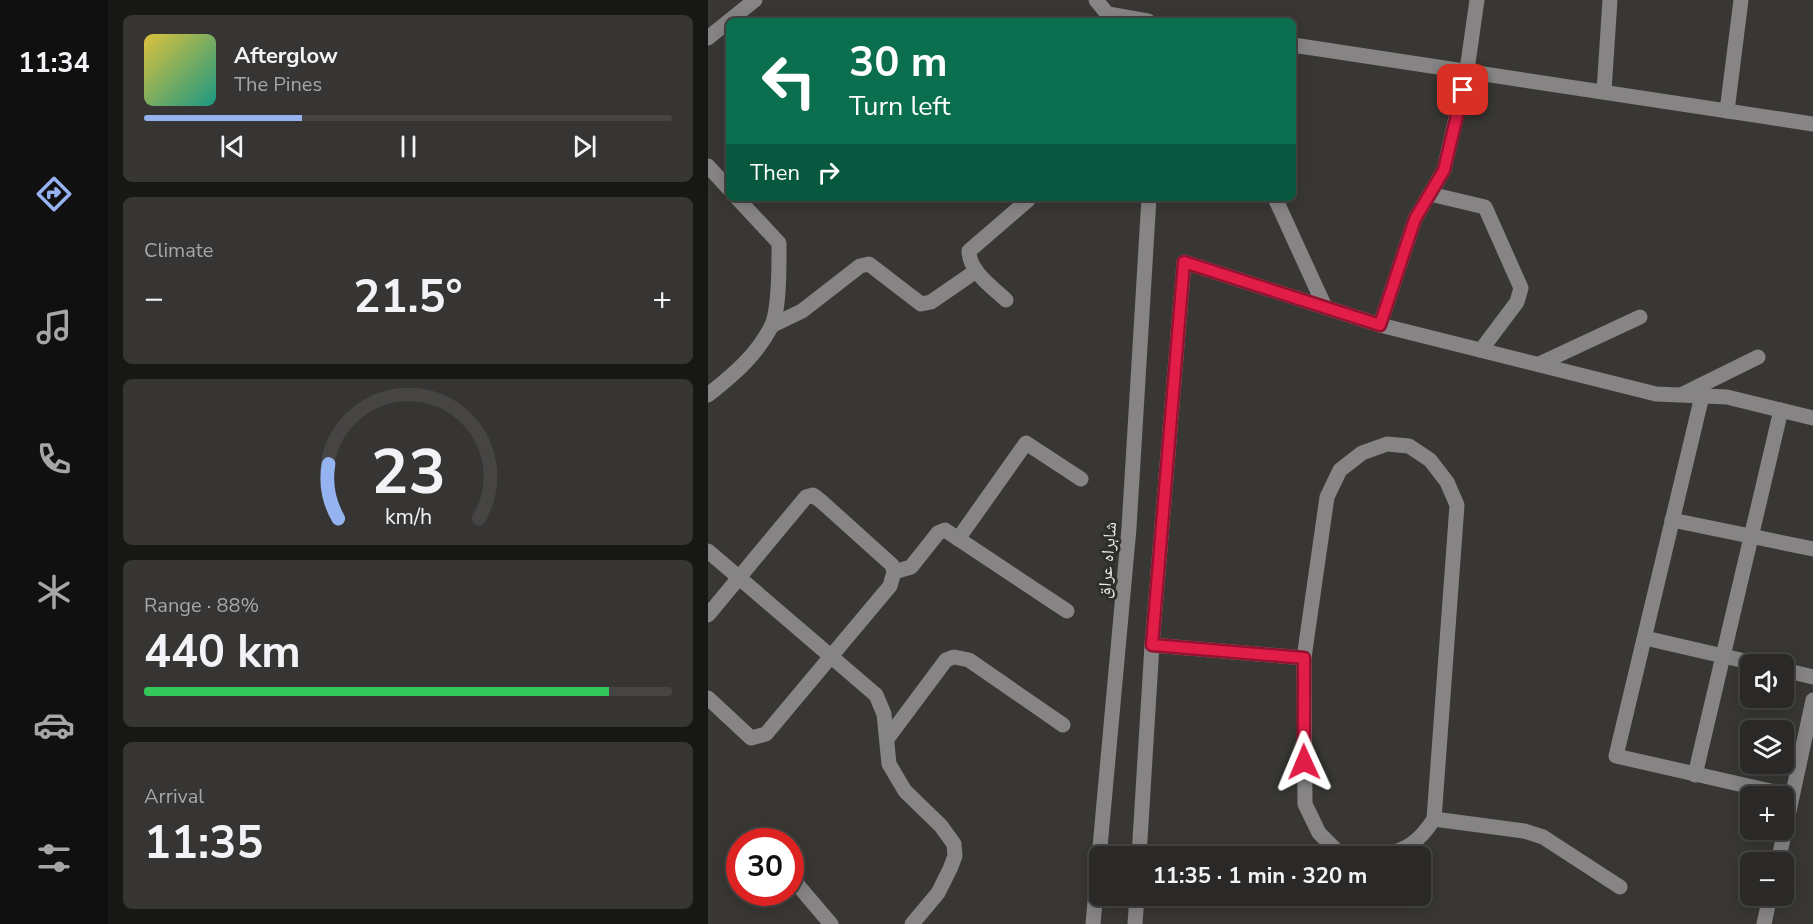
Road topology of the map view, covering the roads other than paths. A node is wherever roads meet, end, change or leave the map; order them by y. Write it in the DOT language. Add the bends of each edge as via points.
graph roads {
  1 [pos="755,0"];
  2 [pos="1096,0"];
  3 [pos="1477,0"];
  4 [pos="1610,0"];
  5 [pos="1741,0"];
  6 [pos="1111,17"];
  7 [pos="733,18"];
  8 [pos="726,23"];
  9 [pos="708,38"];
  10 [pos="1296,45"];
  11 [pos="1467,70"];
  12 [pos="1604,92"];
  13 [pos="1727,111"];
  14 [pos="1813,124"];
  15 [pos="708,166"];
  16 [pos="726,186"];
  17 [pos="1430,194"];
  18 [pos="740,201"];
  19 [pos="1027,201"];
  20 [pos="1149,201"];
  21 [pos="1276,201"];
  22 [pos="976,271"];
  23 [pos="1006,300"];
  24 [pos="1324,307"];
  25 [pos="1640,317"];
  26 [pos="773,325"];
  27 [pos="1380,325"];
  28 [pos="1481,350"];
  29 [pos="1758,357"];
  30 [pos="1539,364"];
  31 [pos="708,395"];
  32 [pos="1679,395"];
  33 [pos="1702,396"];
  34 [pos="1781,410"];
  35 [pos="1813,418"];
  36 [pos="1081,479"];
  37 [pos="1672,520"];
  38 [pos="1752,536"];
  39 [pos="958,539"];
  40 [pos="1813,549"];
  41 [pos="708,550"];
  42 [pos="894,572"];
  43 [pos="740,577"];
  44 [pos="1067,611"];
  45 [pos="708,615"];
  46 [pos="1644,638"];
  47 [pos="1152,645"];
  48 [pos="830,655"];
  49 [pos="1723,656"];
  50 [pos="1304,658"];
  51 [pos="1740,660"];
  52 [pos="1794,672"];
  53 [pos="1813,677"];
  54 [pos="708,698"];
  55 [pos="1813,700"];
  56 [pos="1063,725"];
  57 [pos="887,739"];
  58 [pos="1695,776"];
  59 [pos="1744,786"];
  60 [pos="1794,787"];
  61 [pos="1434,819"];
  62 [pos="1140,846"];
  63 [pos="1332,846"];
  64 [pos="1407,846"];
  65 [pos="1620,887"];
  66 [pos="804,892"];
  67 [pos="1136,906"];
  68 [pos="1768,906"];
  69 [pos="831,924"];
  70 [pos="912,924"];
  71 [pos="1093,924"];
  72 [pos="1135,924"];
  73 [pos="1764,924"];
  1 -- 7 [label="street"];
  2 -- 6 [label="street"];
  3 -- 11 [label="street"];
  4 -- 12 [label="street"];
  5 -- 13 [label="street"];
  8 -- 9 [label="street"];
  10 -- 11 [label="street"];
  11 -- 12 [label="street"];
  11 -- 17 [label="street" via="1444,170"];
  12 -- 13 [label="street"];
  13 -- 14 [label="street"];
  15 -- 16 [label="street"];
  17 -- 27 [label="street" via="1411,229"];
  17 -- 28 [label="street" via="1485,207 1521,288 1517,302"];
  18 -- 26 [label="street" via="779,243 780,279"];
  19 -- 22 [label="street" via="969,251"];
  20 -- 71 [label="street, شاہراہ عراق" via="1129,528"];
  21 -- 24 [label="street"];
  22 -- 23 [label="street"];
  22 -- 26 [label="street" via="931,302 921,304 869,264 860,266 801,311"];
  24 -- 27 [label="street"];
  24 -- 47 [label="street" via="1184,262"];
  25 -- 30 [label="street"];
  26 -- 31 [label="street" via="744,366"];
  27 -- 28 [label="street"];
  28 -- 30 [label="street"];
  29 -- 32 [label="street"];
  30 -- 32 [label="street" via="1656,394"];
  32 -- 33 [label="street"];
  33 -- 34 [label="street"];
  33 -- 37 [label="street"];
  34 -- 35 [label="street"];
  34 -- 38 [label="street"];
  36 -- 39 [label="street" via="1026,443"];
  37 -- 38 [label="street"];
  37 -- 46 [label="street"];
  38 -- 40 [label="street"];
  38 -- 49 [label="street"];
  39 -- 42 [label="street" via="945,530 938,533 910,567"];
  39 -- 44 [label="street"];
  41 -- 43 [label="street"];
  42 -- 43 [label="street" via="813,495 806,497"];
  42 -- 48 [label="street" via="880,599"];
  43 -- 45 [label="street"];
  43 -- 48 [label="street"];
  46 -- 49 [label="street"];
  46 -- 58 [label="street" via="1616,756"];
  47 -- 50 [label="street"];
  47 -- 62 [label="street"];
  48 -- 54 [label="street" via="761,736 751,738"];
  48 -- 57 [label="street" via="876,694 884,714"];
  49 -- 51 [label="street"];
  49 -- 58 [label="street"];
  50 -- 61 [label="street" via="1327,497 1340,470 1362,453 1387,444 1409,447 1430,460 1447,482 1457,506"];
  50 -- 63 [label="street" via="1305,804 1319,833"];
  52 -- 53 [label="street"];
  55 -- 60 [label="street"];
  56 -- 57 [label="street" via="969,660 954,657 946,660"];
  57 -- 70 [label="street" via="889,764 898,782 954,844 955,856 938,892"];
  58 -- 59 [label="street"];
  61 -- 64 [label="street" via="1422,837"];
  61 -- 65 [label="street" via="1543,837"];
  66 -- 69 [label="street"];
  67 -- 72 [label="street"];
  68 -- 73 [label="street"];
}
